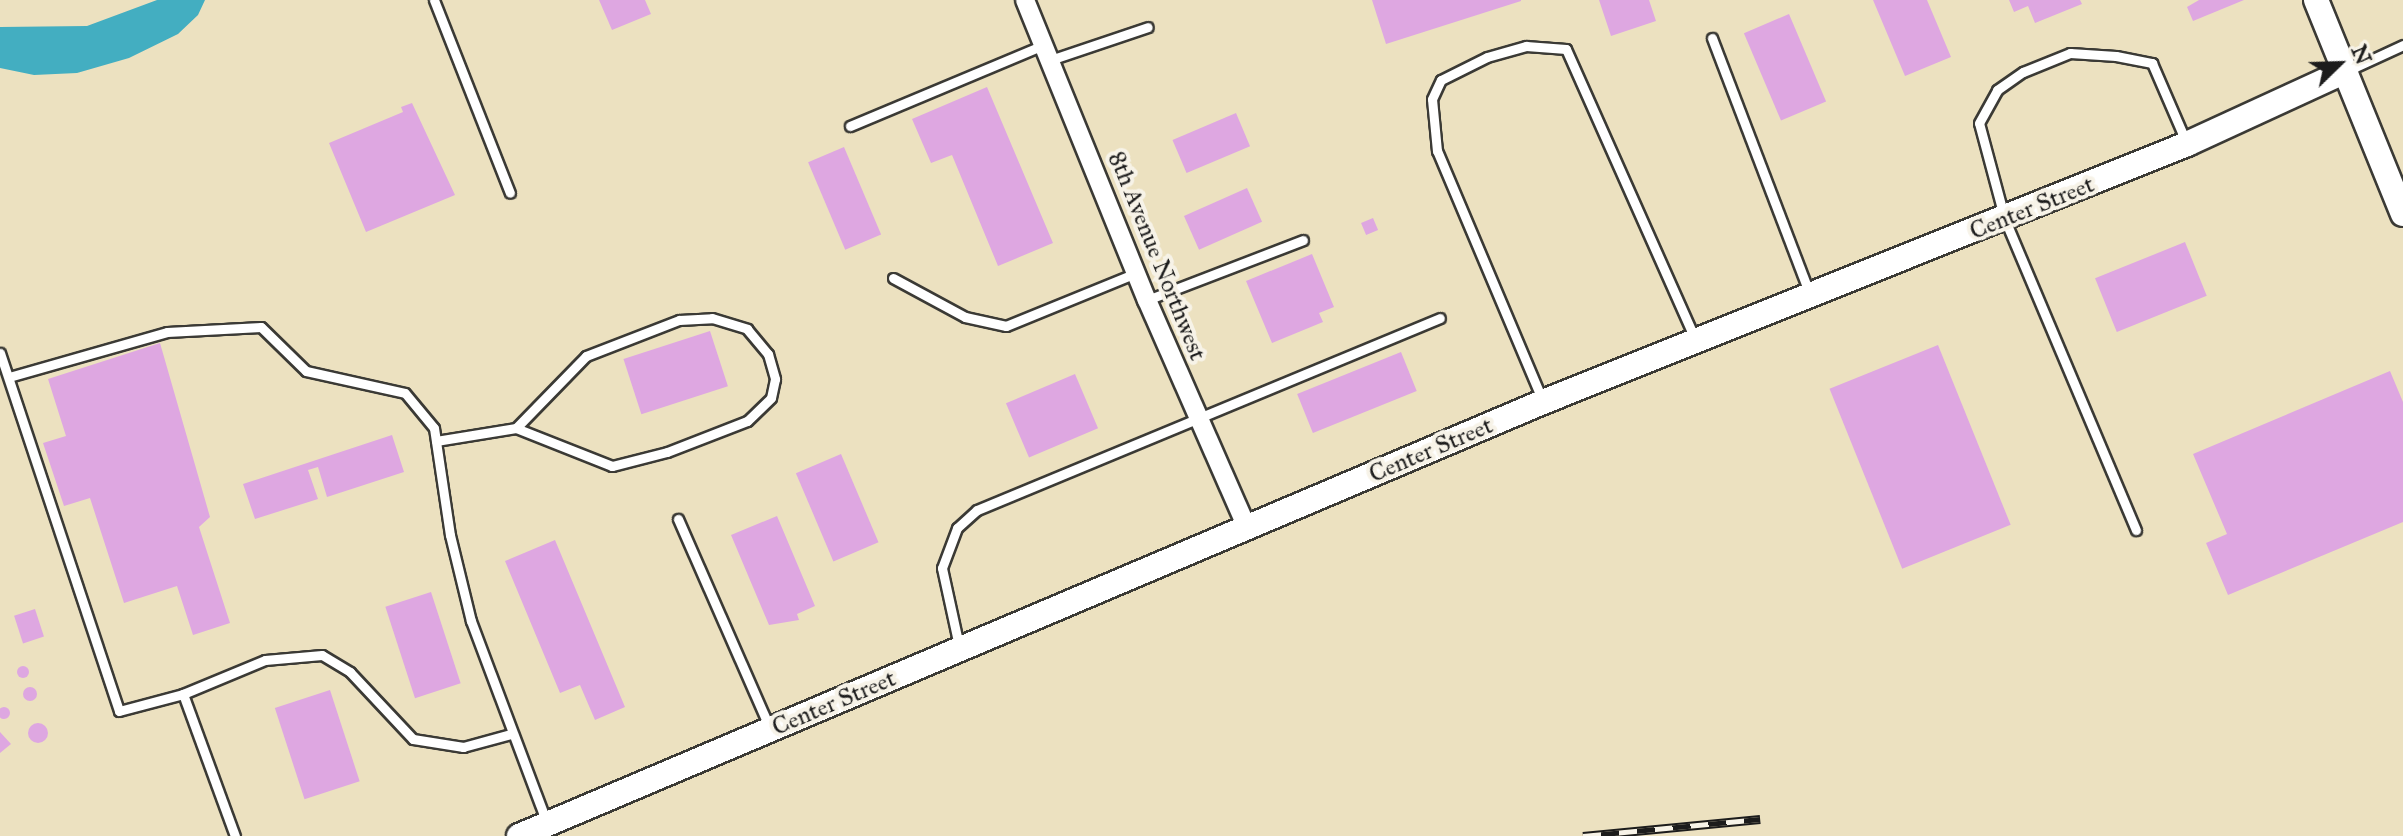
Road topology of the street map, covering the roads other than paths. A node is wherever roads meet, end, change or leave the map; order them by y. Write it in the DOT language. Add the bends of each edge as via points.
graph roads {
  1 [pos="434,0"];
  2 [pos="1025,0"];
  3 [pos="2316,0"];
  4 [pos="1148,27"];
  5 [pos="1712,38"];
  6 [pos="2403,45"];
  7 [pos="1047,52"];
  8 [pos="2346,71"];
  9 [pos="850,126"];
  10 [pos="2187,144"];
  11 [pos="510,193"];
  12 [pos="2403,214"];
  13 [pos="2005,220"];
  14 [pos="1303,240"];
  15 [pos="1138,273"];
  16 [pos="893,278"];
  17 [pos="1811,297"];
  18 [pos="1147,300"];
  19 [pos="1440,318"];
  20 [pos="1695,340"];
  21 [pos="0,353"];
  22 [pos="9,377"];
  23 [pos="1543,402"];
  24 [pos="1198,418"];
  25 [pos="516,428"];
  26 [pos="436,441"];
  27 [pos="678,519"];
  28 [pos="1247,528"];
  29 [pos="2136,530"];
  30 [pos="961,649"];
  31 [pos="183,694"];
  32 [pos="770,729"];
  33 [pos="511,734"];
  34 [pos="547,824"];
  35 [pos="235,836"];
  36 [pos="519,836"];
  1 -- 11 [label="lane"];
  2 -- 7 [label="street, 8th Avenue Northwest"];
  3 -- 8 [label="main road"];
  4 -- 7 [label="lane"];
  5 -- 17 [label="lane"];
  6 -- 8 [label="lane"];
  7 -- 9 [label="lane"];
  7 -- 15 [label="street, 8th Avenue Northwest"];
  8 -- 10 [label="main road, Center Street"];
  8 -- 12 [label="main road"];
  10 -- 13 [label="main road, Center Street"];
  10 -- 13 [label="lane" via="2152,63 2070,53 2023,72 1997,90 1979,123"];
  13 -- 17 [label="main road, Center Street"];
  13 -- 29 [label="lane"];
  14 -- 18 [label="lane"];
  15 -- 16 [label="lane" via="1006,326 965,317"];
  15 -- 18 [label="street, 8th Avenue Northwest"];
  17 -- 20 [label="main road, Center Street"];
  18 -- 24 [label="street, 8th Avenue Northwest"];
  19 -- 24 [label="lane"];
  20 -- 23 [label="main road, Center Street"];
  20 -- 23 [label="lane" via="1566,49 1526,46 1459,68 1441,80 1432,99 1437,151"];
  21 -- 22 [label="lane"];
  22 -- 26 [label="lane" via="167,332 261,327 306,371 405,393 434,428"];
  22 -- 31 [label="lane" via="119,711"];
  23 -- 28 [label="main road, Center Street"];
  24 -- 28 [label="street, 8th Avenue Northwest"];
  24 -- 30 [label="lane" via="977,510 957,528 942,568 952,631"];
  25 -- 25 [label="lane" via="586,356 679,320 712,318 747,329 768,354 775,379 771,398 747,421 667,452 612,466"];
  25 -- 26 [label="lane"];
  26 -- 33 [label="lane" via="471,621"];
  27 -- 32 [label="lane"];
  28 -- 30 [label="main road, Center Street"];
  30 -- 32 [label="main road, Center Street"];
  31 -- 33 [label="lane" via="265,660 322,655 350,672 413,739 463,747"];
  31 -- 35 [label="lane"];
  32 -- 34 [label="main road, Center Street"];
  33 -- 34 [label="lane"];
  34 -- 36 [label="main road, Center Street"];
}
